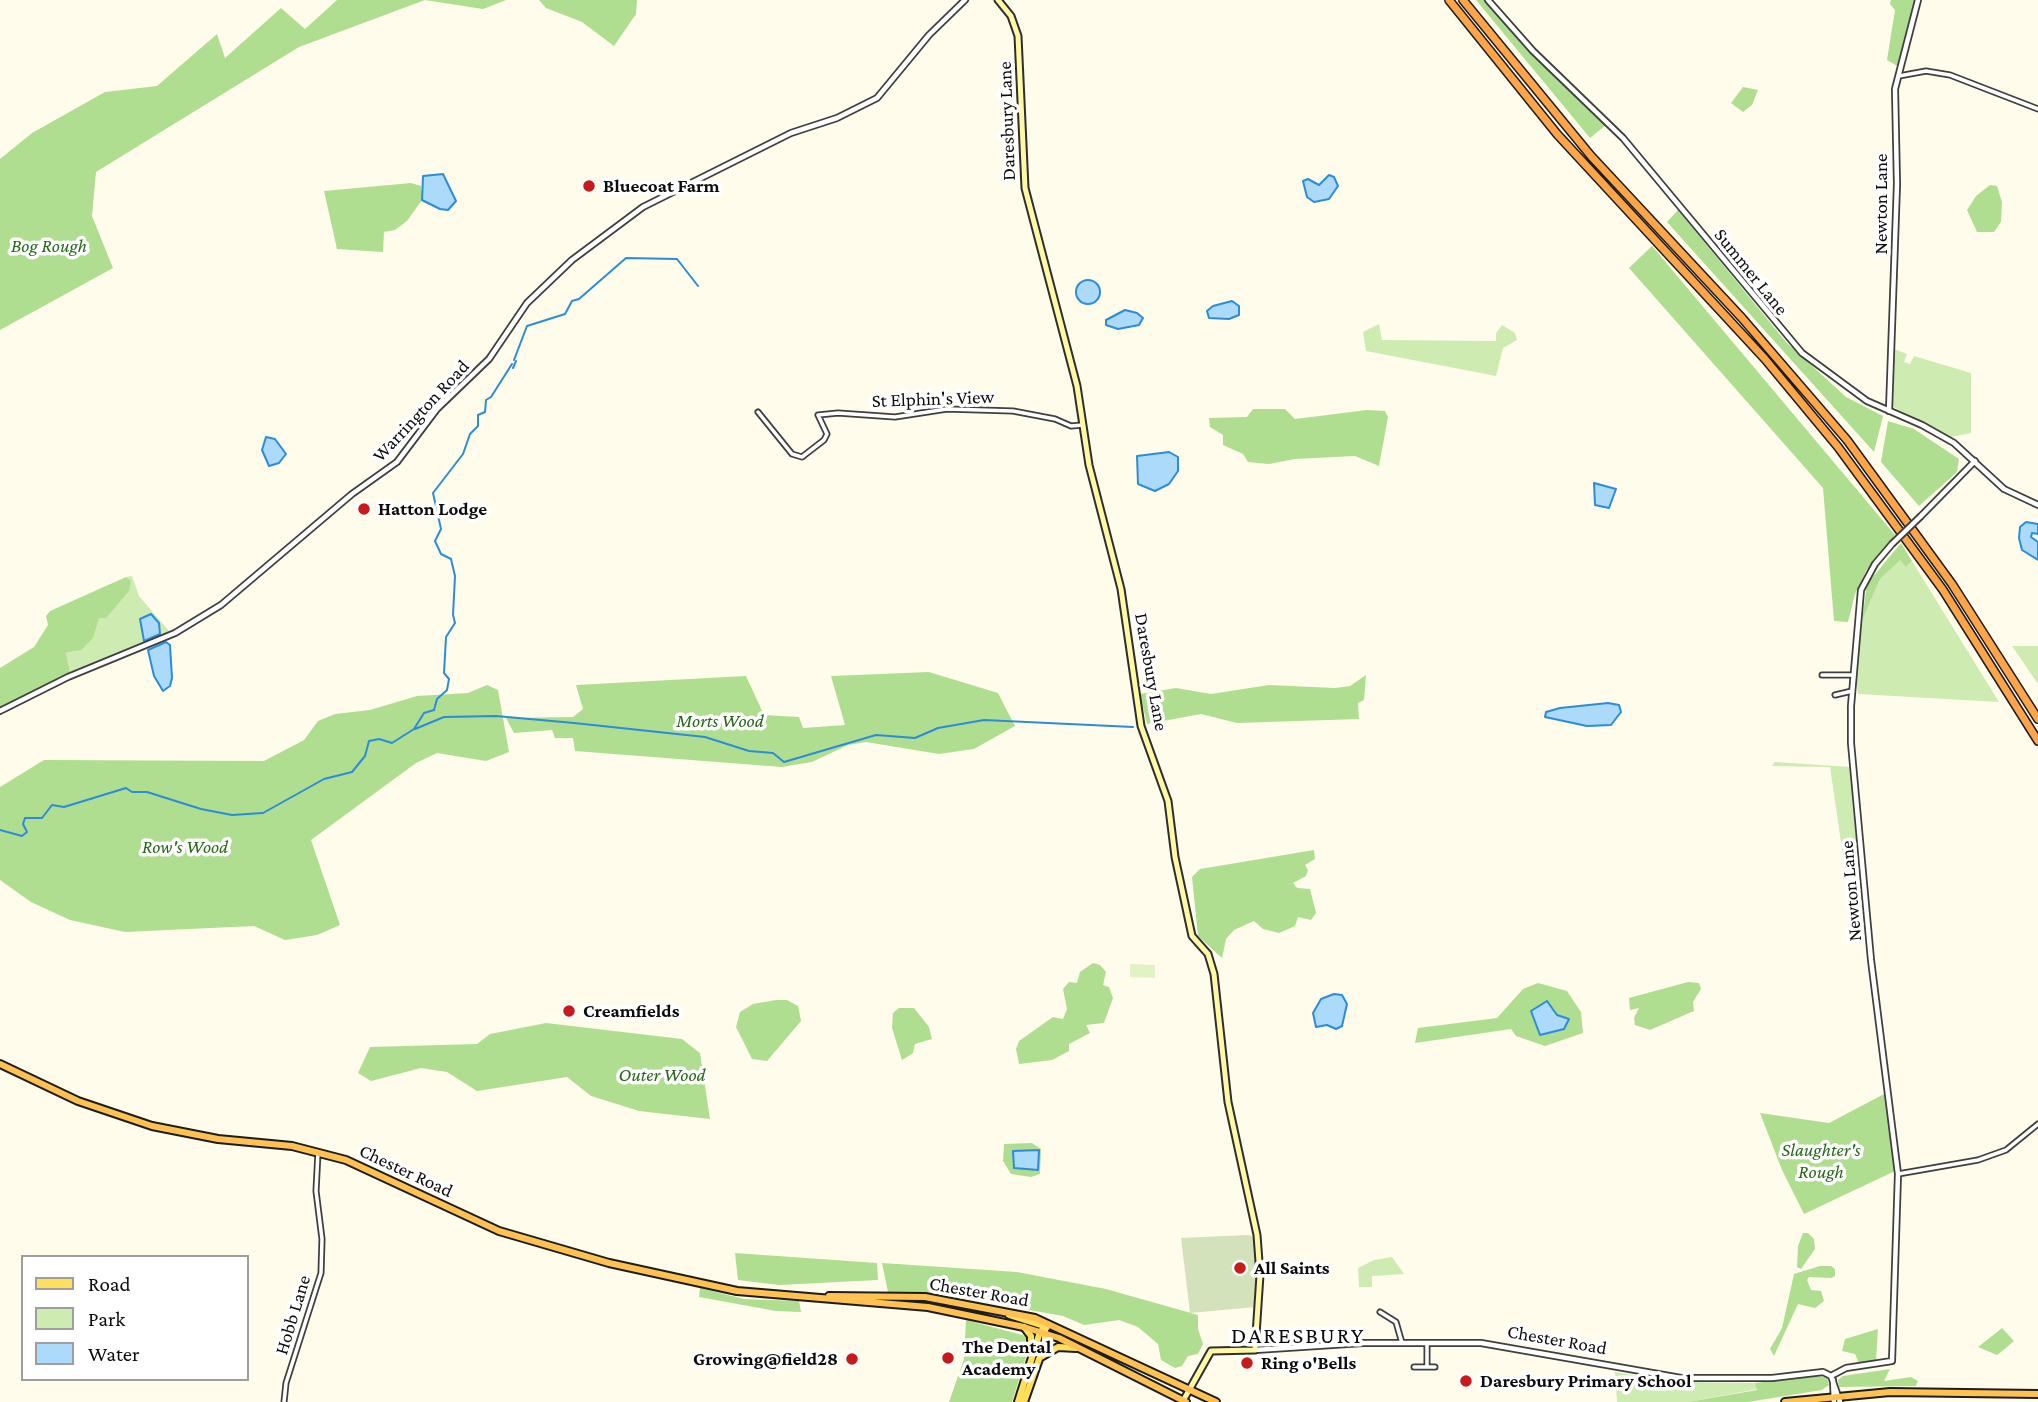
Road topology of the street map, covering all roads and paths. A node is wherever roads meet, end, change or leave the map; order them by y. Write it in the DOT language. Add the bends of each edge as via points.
graph roads {
  1 [pos="965,0"];
  2 [pos="998,0"];
  3 [pos="1450,0"];
  4 [pos="1463,0"];
  5 [pos="1488,0"];
  6 [pos="1917,0"];
  7 [pos="1899,76"];
  8 [pos="2038,109"];
  9 [pos="1889,411"];
  10 [pos="758,412"];
  11 [pos="1083,425"];
  12 [pos="1975,461"];
  13 [pos="2038,505"];
  14 [pos="1822,675"];
  15 [pos="1853,675"];
  16 [pos="1843,686"];
  17 [pos="1852,691"];
  18 [pos="1843,692"];
  19 [pos="1835,695"];
  20 [pos="0,711"];
  21 [pos="2038,719"];
  22 [pos="2038,741"];
  23 [pos="0,1064"];
  24 [pos="2038,1124"];
  25 [pos="318,1152"];
  26 [pos="1898,1174"];
  27 [pos="802,1297"];
  28 [pos="1000,1311"];
  29 [pos="1380,1312"];
  30 [pos="1024,1327"];
  31 [pos="1058,1328"];
  32 [pos="1044,1332"];
  33 [pos="1402,1343"];
  34 [pos="1427,1343"];
  35 [pos="1083,1350"];
  36 [pos="1255,1350"];
  37 [pos="1039,1358"];
  38 [pos="1031,1361"];
  39 [pos="1892,1361"];
  40 [pos="1414,1367"];
  41 [pos="1427,1367"];
  42 [pos="1435,1367"];
  43 [pos="1832,1378"];
  44 [pos="1188,1390"];
  45 [pos="2038,1394"];
  46 [pos="1836,1399"];
  47 [pos="1184,1401"];
  48 [pos="284,1402"];
  49 [pos="1018,1402"];
  50 [pos="1024,1402"];
  51 [pos="1216,1402"];
  52 [pos="1785,1402"];
  1 -- 20 [label="street, Warrington Road" via="877,98 791,133 653,202 572,260 527,303 489,359 438,409 397,462 352,494 221,605 175,633"];
  2 -- 11 [label="main road, Daresbury Lane" via="1018,36 1026,188"];
  3 -- 22 [label="highway" via="1557,134 1750,343 1838,447 1955,607"];
  4 -- 21 [label="highway" via="1583,146 1847,440 1946,575"];
  5 -- 9 [label="street, Summer Lane" via="1623,138 1802,353 1850,391"];
  6 -- 7 [label="street, Newton Lane"];
  7 -- 8 [label="street" via="1926,71 1950,75"];
  7 -- 9 [label="street, Newton Lane" via="1894,100 1897,184"];
  9 -- 12 [label="street, Summer Lane" via="1938,433"];
  10 -- 11 [label="street, St Elphin's View" via="792,454 802,457 827,434 818,415 838,412 895,417 947,409 1013,411"];
  11 -- 36 [label="main road, Daresbury Lane" via="1123,600 1141,726 1168,801 1192,936 1208,954 1214,974 1228,1102 1258,1249"];
  12 -- 13 [label="street, Summer Lane" via="2004,489"];
  12 -- 15 [label="street, Newton Lane, bridge" via="1875,564 1861,590"];
  14 -- 15 [label="street"];
  15 -- 17 [label="street, Newton Lane"];
  16 -- 18 [label="street"];
  17 -- 18 [label="street"];
  17 -- 26 [label="street, Newton Lane" via="1851,743 1871,960"];
  18 -- 19 [label="street"];
  23 -- 25 [label="highway, Chester Road" via="78,1101 152,1126"];
  24 -- 26 [label="street" via="2006,1150 1979,1160"];
  25 -- 27 [label="highway, Chester Road" via="359,1165 504,1233 682,1280"];
  25 -- 48 [label="street, Hobb Lane" via="321,1273 286,1382"];
  26 -- 39 [label="street, Newton Lane"];
  27 -- 28 [label="highway, Chester Road" via="925,1297"];
  27 -- 30 [label="highway, Chester Road" via="928,1307"];
  28 -- 31 [label="highway, Chester Road"];
  28 -- 32 [label="main road"];
  29 -- 33 [label="street" via="1396,1322"];
  30 -- 32 [label="highway, Chester Road"];
  30 -- 38 [label="main road" via="1031,1338"];
  31 -- 32 [label="main road"];
  31 -- 44 [label="highway, Chester Road"];
  32 -- 35 [label="highway, Chester Road"];
  32 -- 37 [label="main road"];
  32 -- 38 [label="main road"];
  33 -- 34 [label="street, Chester Road"];
  33 -- 36 [label="street, Chester Road"];
  34 -- 41 [label="street"];
  34 -- 43 [label="street, Chester Road" via="1499,1345 1681,1378 1772,1378 1822,1372"];
  35 -- 37 [label="main road" via="1062,1346"];
  35 -- 47 [label="highway, Chester Road"];
  36 -- 44 [label="main road, Chester Road" via="1211,1351"];
  37 -- 50 [label="main road"];
  38 -- 49 [label="main road"];
  39 -- 43 [label="street, Chester Road" via="1846,1368"];
  40 -- 41 [label="street"];
  41 -- 42 [label="street"];
  43 -- 46 [label="street"];
  44 -- 47 [label="main road"];
  44 -- 51 [label="highway, Chester Road"];
  45 -- 46 [label="highway" via="1926,1391"];
  46 -- 52 [label="highway"];
}
